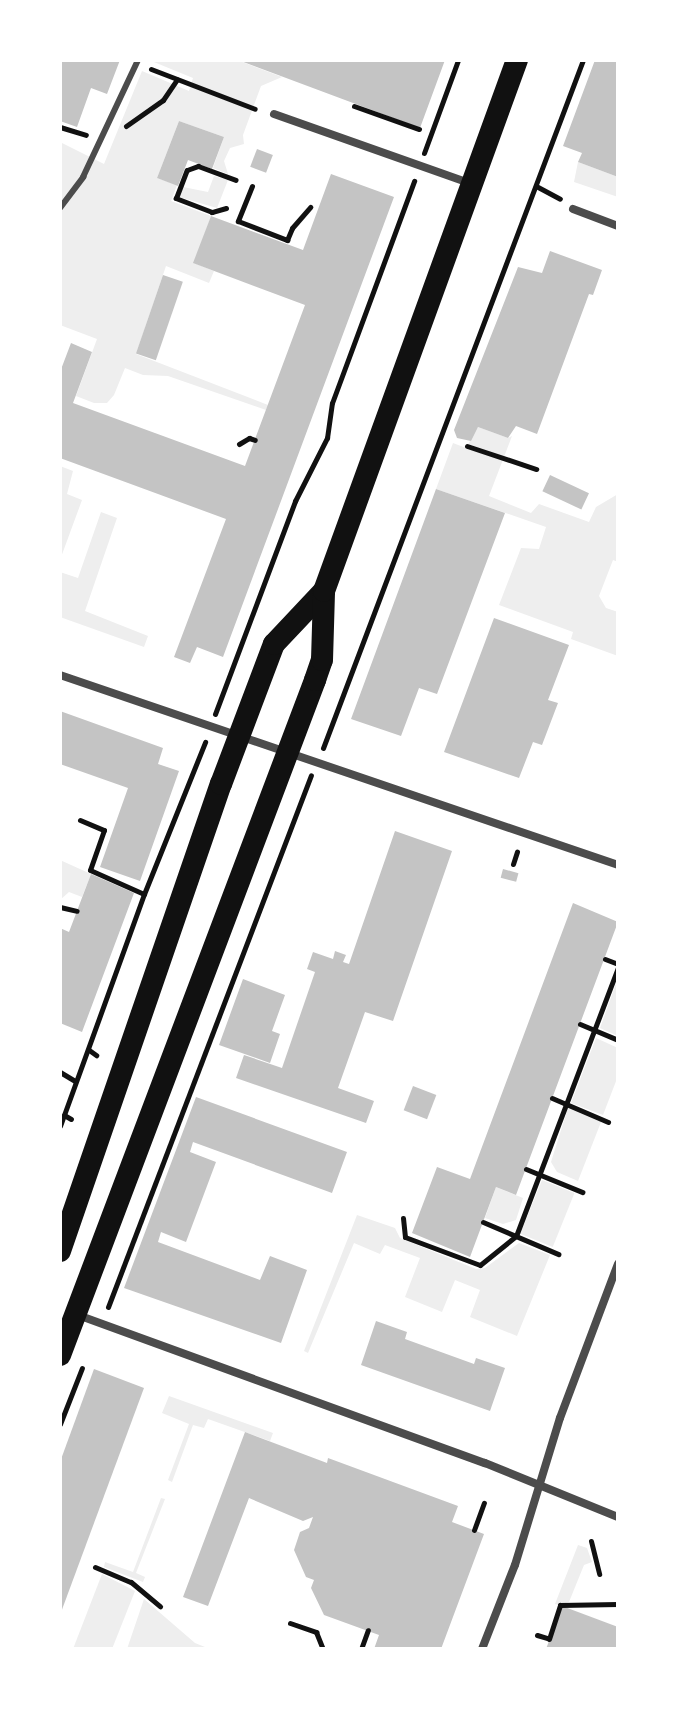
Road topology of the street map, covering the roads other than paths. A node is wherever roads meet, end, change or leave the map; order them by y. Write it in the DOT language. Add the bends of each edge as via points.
graph roads {
  1 [pos="138,60"];
  2 [pos="517,60"];
  3 [pos="274,114"];
  4 [pos="472,184"];
  5 [pos="60,208"];
  6 [pos="573,209"];
  7 [pos="618,226"];
  8 [pos="324,591"];
  9 [pos="60,675"];
  10 [pos="239,736"];
  11 [pos="287,752"];
  12 [pos="618,865"];
  13 [pos="60,1251"];
  14 [pos="618,1264"];
  15 [pos="75,1314"];
  16 [pos="60,1355"];
  17 [pos="539,1486"];
  18 [pos="618,1517"];
  19 [pos="482,1649"];
  1 -- 5 [label="lane" via="83,177"];
  2 -- 4 [label="highway"];
  3 -- 4 [label="street"];
  4 -- 8 [label="highway"];
  6 -- 7 [label="street"];
  8 -- 10 [label="highway" via="274,644"];
  8 -- 11 [label="highway" via="322,660"];
  9 -- 10 [label="street"];
  10 -- 11 [label="street"];
  10 -- 13 [label="highway"];
  11 -- 12 [label="street"];
  11 -- 15 [label="highway"];
  14 -- 17 [label="street"];
  15 -- 16 [label="highway"];
  15 -- 17 [label="street"];
  17 -- 18 [label="street"];
  17 -- 19 [label="street"];
}
